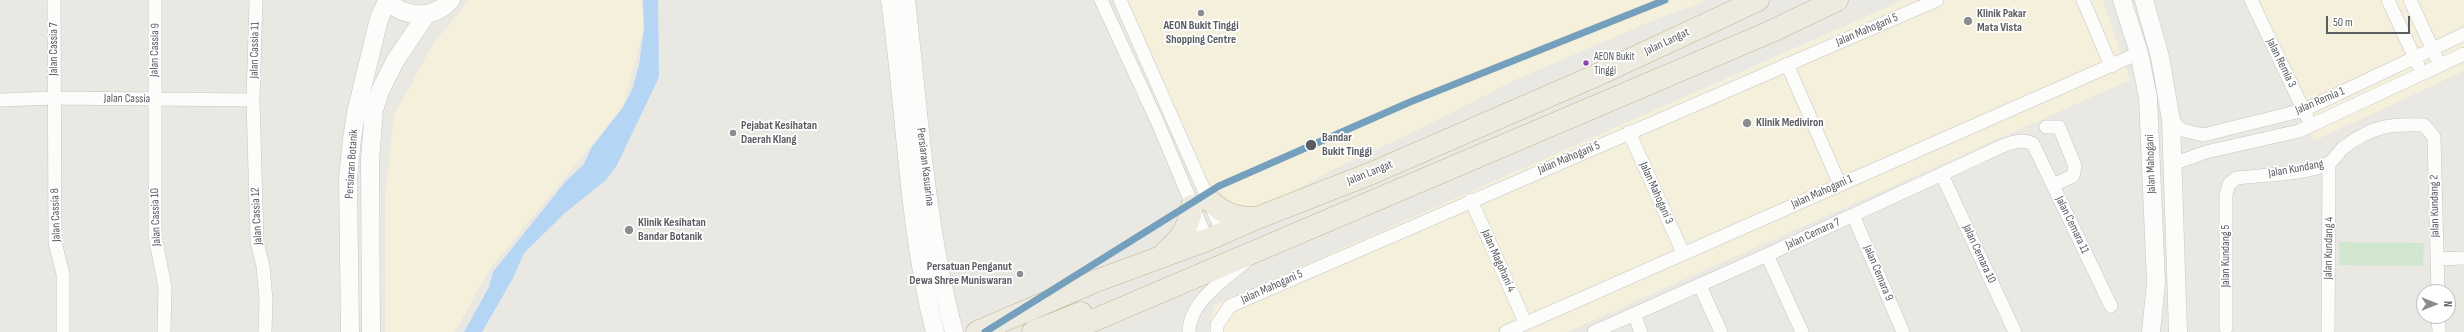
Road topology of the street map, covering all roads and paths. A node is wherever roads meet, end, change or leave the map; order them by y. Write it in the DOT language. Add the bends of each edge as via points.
graph roads {
  1 [pos="54,0"];
  2 [pos="156,0"];
  3 [pos="256,0"];
  4 [pos="451,0"];
  5 [pos="890,0"];
  6 [pos="906,0"];
  7 [pos="1101,0"];
  8 [pos="1120,0"];
  9 [pos="1758,0"];
  10 [pos="1837,0"];
  11 [pos="1938,0"];
  12 [pos="2083,0"];
  13 [pos="2122,0"];
  14 [pos="2144,0"];
  15 [pos="2251,0"];
  16 [pos="2388,0"];
  17 [pos="2410,0"];
  18 [pos="386,1"];
  19 [pos="426,15"];
  20 [pos="2464,34"];
  21 [pos="2432,49"];
  22 [pos="2139,54"];
  23 [pos="2464,54"];
  24 [pos="2414,58"];
  25 [pos="1787,64"];
  26 [pos="2440,65"];
  27 [pos="2111,66"];
  28 [pos="2422,74"];
  29 [pos="54,98"];
  30 [pos="0,100"];
  31 [pos="154,100"];
  32 [pos="253,100"];
  33 [pos="2304,110"];
  34 [pos="2171,120"];
  35 [pos="2312,125"];
  36 [pos="2424,125"];
  37 [pos="2046,128"];
  38 [pos="1629,132"];
  39 [pos="2033,144"];
  40 [pos="2329,163"];
  41 [pos="2173,164"];
  42 [pos="1942,175"];
  43 [pos="2230,184"];
  44 [pos="1840,185"];
  45 [pos="2053,185"];
  46 [pos="1471,200"];
  47 [pos="1200,203"];
  48 [pos="1361,207"];
  49 [pos="1853,215"];
  50 [pos="1257,218"];
  51 [pos="1217,241"];
  52 [pos="1270,246"];
  53 [pos="1683,253"];
  54 [pos="1767,255"];
  55 [pos="1162,256"];
  56 [pos="2464,258"];
  57 [pos="2437,259"];
  58 [pos="2438,284"];
  59 [pos="1700,286"];
  60 [pos="1145,299"];
  61 [pos="2111,306"];
  62 [pos="1634,314"];
  63 [pos="1525,322"];
  64 [pos="2226,328"];
  65 [pos="63,332"];
  66 [pos="164,332"];
  67 [pos="265,332"];
  68 [pos="350,332"];
  69 [pos="371,332"];
  70 [pos="935,332"];
  71 [pos="954,332"];
  72 [pos="977,332"];
  73 [pos="1033,332"];
  74 [pos="1066,332"];
  75 [pos="1098,332"];
  76 [pos="1189,332"];
  77 [pos="1217,332"];
  78 [pos="1506,332"];
  79 [pos="1594,332"];
  80 [pos="1642,332"];
  81 [pos="1721,332"];
  82 [pos="1802,332"];
  83 [pos="1903,332"];
  84 [pos="2015,332"];
  85 [pos="2151,332"];
  86 [pos="2178,332"];
  87 [pos="2328,332"];
  1 -- 29 [label="street, Jalan Cassia 7"];
  2 -- 31 [label="street, Jalan Cassia 9"];
  3 -- 32 [label="street, Jalan Cassia 11"];
  4 -- 19 [label="main road" via="437,11"];
  5 -- 70 [label="main road, Persiaran Kasuarina" via="910,180 926,297"];
  6 -- 71 [label="main road, Persiaran Kasuarina" via="925,170 944,294"];
  7 -- 47 [label="street" via="1157,121"];
  8 -- 47 [label="street"];
  9 -- 50 [label="highway, Jalan Langat" via="1595,76 1415,154"];
  10 -- 48 [label="highway" via="1770,32"];
  11 -- 25 [label="street, Jalan Mahogani 5"];
  12 -- 27 [label="street"];
  13 -- 22 [label="main road, Jalan Mahogani"];
  14 -- 34 [label="main road, Jalan Mahogani" via="2160,57"];
  15 -- 33 [label="street, Jalan Remia 3"];
  16 -- 24 [label="street"];
  17 -- 21 [label="street"];
  18 -- 19 [label="main road" via="411,15"];
  18 -- 68 [label="main road, Persiaran Botanik" via="356,112 352,139 348,178"];
  19 -- 69 [label="main road, Persiaran Botanik" via="394,61 374,110 370,160"];
  20 -- 21 [label="street, Jalan Remia 1"];
  21 -- 24 [label="street, Jalan Remia 1"];
  21 -- 26 [label="street"];
  22 -- 27 [label="street, Jalan Mahogani 1"];
  22 -- 85 [label="main road, Jalan Mahogani" via="2148,97 2150,134 2156,283"];
  23 -- 26 [label="street, Jalan Remia 1"];
  24 -- 28 [label="street"];
  24 -- 33 [label="street, Jalan Remia 1"];
  25 -- 38 [label="street, Jalan Mahogani 5"];
  25 -- 44 [label="street"];
  26 -- 28 [label="street, Jalan Remia 1"];
  27 -- 44 [label="street, Jalan Mahogani 1"];
  28 -- 35 [label="street, Jalan Remia 1"];
  29 -- 30 [label="street, Jalan Cassia"];
  29 -- 31 [label="street, Jalan Cassia"];
  29 -- 65 [label="street, Jalan Cassia 8" via="55,242 63,274"];
  31 -- 32 [label="street, Jalan Cassia"];
  31 -- 66 [label="street, Jalan Cassia 10" via="155,236 166,287"];
  32 -- 67 [label="street, Jalan Cassia 12" via="257,242 263,266"];
  33 -- 34 [label="street, Jalan Remia 1" via="2203,135 2182,130"];
  33 -- 35 [label="street, Jalan Remia 3"];
  34 -- 41 [label="main road, Jalan Mahogani"];
  35 -- 41 [label="street, Jalan Remia 1" via="2299,131 2206,152"];
  36 -- 40 [label="street, Jalan Kundang" via="2393,124 2372,130 2342,149"];
  36 -- 57 [label="street, Jalan Kundang 2" via="2434,137"];
  37 -- 45 [label="street" via="2059,127 2075,166 2073,176"];
  38 -- 46 [label="street, Jalan Mahogani 5"];
  38 -- 53 [label="street, Jalan Mahogani 3"];
  39 -- 42 [label="street, Jalan Cemara 7" via="2026,140 2009,144"];
  39 -- 45 [label="street, Jalan Cemara 11"];
  40 -- 43 [label="street, Jalan Kundang" via="2306,169 2237,178"];
  40 -- 87 [label="street, Jalan Kundang 4"];
  41 -- 86 [label="main road, Jalan Mahogani"];
  42 -- 49 [label="street, Jalan Cemara 7"];
  42 -- 84 [label="street, Jalan Cemara 10"];
  43 -- 64 [label="street, Jalan Kundang 5" via="2226,194"];
  44 -- 53 [label="street, Jalan Mahogani 1"];
  45 -- 61 [label="street, Jalan Cemara 11"];
  46 -- 63 [label="street, Jalan Magohani 4"];
  46 -- 77 [label="street, Jalan Mahogani 5" via="1230,306 1217,325"];
  47 -- 50 [label="highway" via="1238,218"];
  47 -- 51 [label="street"];
  47 -- 51 [label="street"];
  47 -- 55 [label="highway" via="1184,234"];
  48 -- 51 [label="highway" via="1325,212 1240,247"];
  48 -- 52 [label="highway"];
  49 -- 54 [label="street, Jalan Cemara 7"];
  49 -- 83 [label="street, Jalan Cemara 9"];
  50 -- 51 [label="highway, Jalan Langat"];
  51 -- 55 [label="highway, Jalan Langat"];
  51 -- 73 [label="highway" via="1218,254 1209,260"];
  52 -- 60 [label="highway"];
  52 -- 76 [label="street" via="1251,257 1213,289 1196,310"];
  53 -- 63 [label="street, Jalan Mahogani 1"];
  54 -- 59 [label="street, Jalan Cemara 7"];
  54 -- 82 [label="street"];
  55 -- 72 [label="highway, Jalan Langat"];
  56 -- 57 [label="street"];
  57 -- 58 [label="street, Jalan Kundang 2"];
  59 -- 62 [label="street, Jalan Cemara 7"];
  59 -- 81 [label="street"];
  60 -- 74 [label="highway"];
  60 -- 75 [label="highway" via="1125,316"];
  62 -- 79 [label="street, Jalan Cemara 7"];
  62 -- 80 [label="street"];
  63 -- 78 [label="street, Jalan Mahogani 1"];
}
